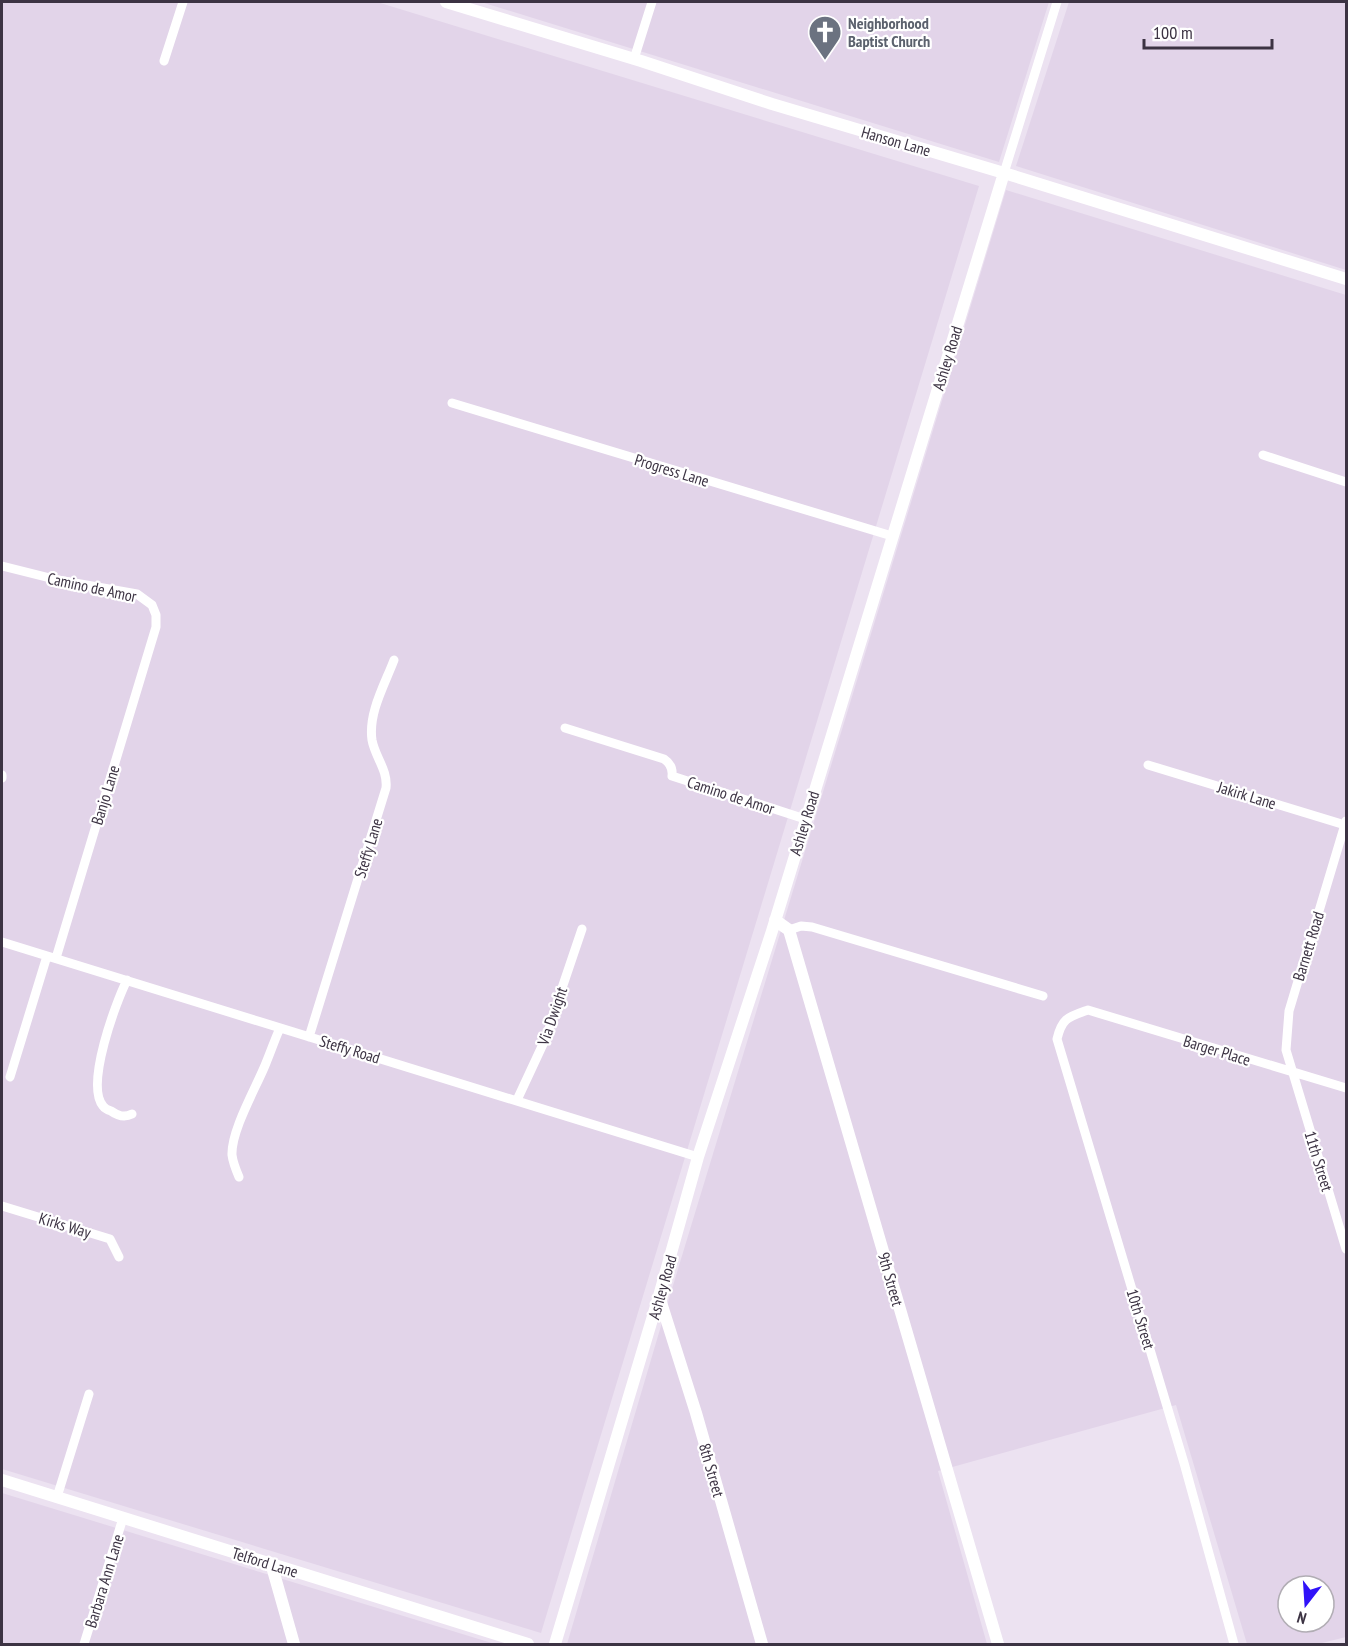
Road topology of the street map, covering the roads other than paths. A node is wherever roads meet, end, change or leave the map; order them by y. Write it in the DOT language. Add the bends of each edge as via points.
graph roads {
  1 [pos="183,2"];
  2 [pos="450,2"];
  3 [pos="652,2"];
  4 [pos="1057,2"];
  5 [pos="634,59"];
  6 [pos="164,61"];
  7 [pos="1004,173"];
  8 [pos="1347,279"];
  9 [pos="452,403"];
  10 [pos="1263,455"];
  11 [pos="1347,482"];
  12 [pos="892,536"];
  13 [pos="2,566"];
  14 [pos="153,633"];
  15 [pos="394,660"];
  16 [pos="565,728"];
  17 [pos="1148,765"];
  18 [pos="805,819"];
  19 [pos="1346,823"];
  20 [pos="775,920"];
  21 [pos="582,929"];
  22 [pos="789,930"];
  23 [pos="2,942"];
  24 [pos="52,957"];
  25 [pos="127,980"];
  26 [pos="1043,996"];
  27 [pos="1088,1010"];
  28 [pos="280,1028"];
  29 [pos="309,1037"];
  30 [pos="1292,1073"];
  31 [pos="10,1077"];
  32 [pos="1347,1088"];
  33 [pos="517,1100"];
  34 [pos="132,1114"];
  35 [pos="698,1157"];
  36 [pos="239,1177"];
  37 [pos="2,1206"];
  38 [pos="1347,1249"];
  39 [pos="119,1257"];
  40 [pos="659,1296"];
  41 [pos="89,1394"];
  42 [pos="2,1480"];
  43 [pos="57,1497"];
  44 [pos="123,1518"];
  45 [pos="271,1563"];
  46 [pos="84,1644"];
  47 [pos="294,1644"];
  48 [pos="526,1644"];
  49 [pos="555,1644"];
  50 [pos="762,1644"];
  51 [pos="998,1644"];
  52 [pos="1234,1644"];
  1 -- 6 [label="street"];
  2 -- 5 [label="street, Hanson Lane"];
  3 -- 5 [label="street"];
  4 -- 7 [label="street, Ashley Road"];
  5 -- 7 [label="street, Hanson Lane"];
  7 -- 8 [label="street, Hanson Lane"];
  7 -- 12 [label="street, Ashley Road"];
  9 -- 12 [label="street, Progress Lane"];
  10 -- 11 [label="street"];
  12 -- 18 [label="street, Ashley Road"];
  13 -- 14 [label="street, Camino de Amor" via="137,594 152,605 156,615"];
  14 -- 24 [label="street, Banjo Lane"];
  15 -- 29 [label="street, Steffy Lane" via="371,725 375,752 386,773 386,788"];
  16 -- 18 [label="street, Camino de Amor" via="664,759 673,771 672,776"];
  17 -- 19 [label="street, Jakirk Lane"];
  18 -- 20 [label="street, Ashley Road"];
  19 -- 30 [label="street, Barnett Road" via="1288,1011 1286,1050"];
  20 -- 22 [label="street"];
  20 -- 35 [label="street, Ashley Road"];
  21 -- 33 [label="street, Via Dwight" via="554,1018"];
  22 -- 26 [label="street" via="812,927"];
  22 -- 51 [label="street, 9th Street"];
  23 -- 24 [label="street, Steffy Road"];
  24 -- 25 [label="street, Steffy Road"];
  24 -- 31 [label="street, Banjo Lane"];
  25 -- 28 [label="street, Steffy Road"];
  25 -- 34 [label="street" via="104,1042 98,1093 103,1106 118,1116"];
  27 -- 30 [label="street, Barger Place"];
  27 -- 52 [label="street, 10th Street" via="1067,1018 1059,1027 1057,1039"];
  28 -- 29 [label="street, Steffy Road"];
  28 -- 36 [label="street" via="234,1143 232,1154"];
  29 -- 33 [label="street, Steffy Road"];
  30 -- 32 [label="street, Barger Place"];
  30 -- 38 [label="street, 11th Street"];
  33 -- 35 [label="street, Steffy Road"];
  35 -- 40 [label="street, Ashley Road"];
  37 -- 39 [label="street, Kirks Way" via="110,1239"];
  40 -- 49 [label="street, Ashley Road"];
  40 -- 50 [label="street, 8th Street"];
  41 -- 43 [label="street"];
  42 -- 43 [label="street, Telford Lane"];
  43 -- 44 [label="street, Telford Lane"];
  44 -- 45 [label="street, Telford Lane"];
  44 -- 46 [label="street, Barbara Ann Lane"];
  45 -- 47 [label="street"];
  45 -- 48 [label="street, Telford Lane"];
}
